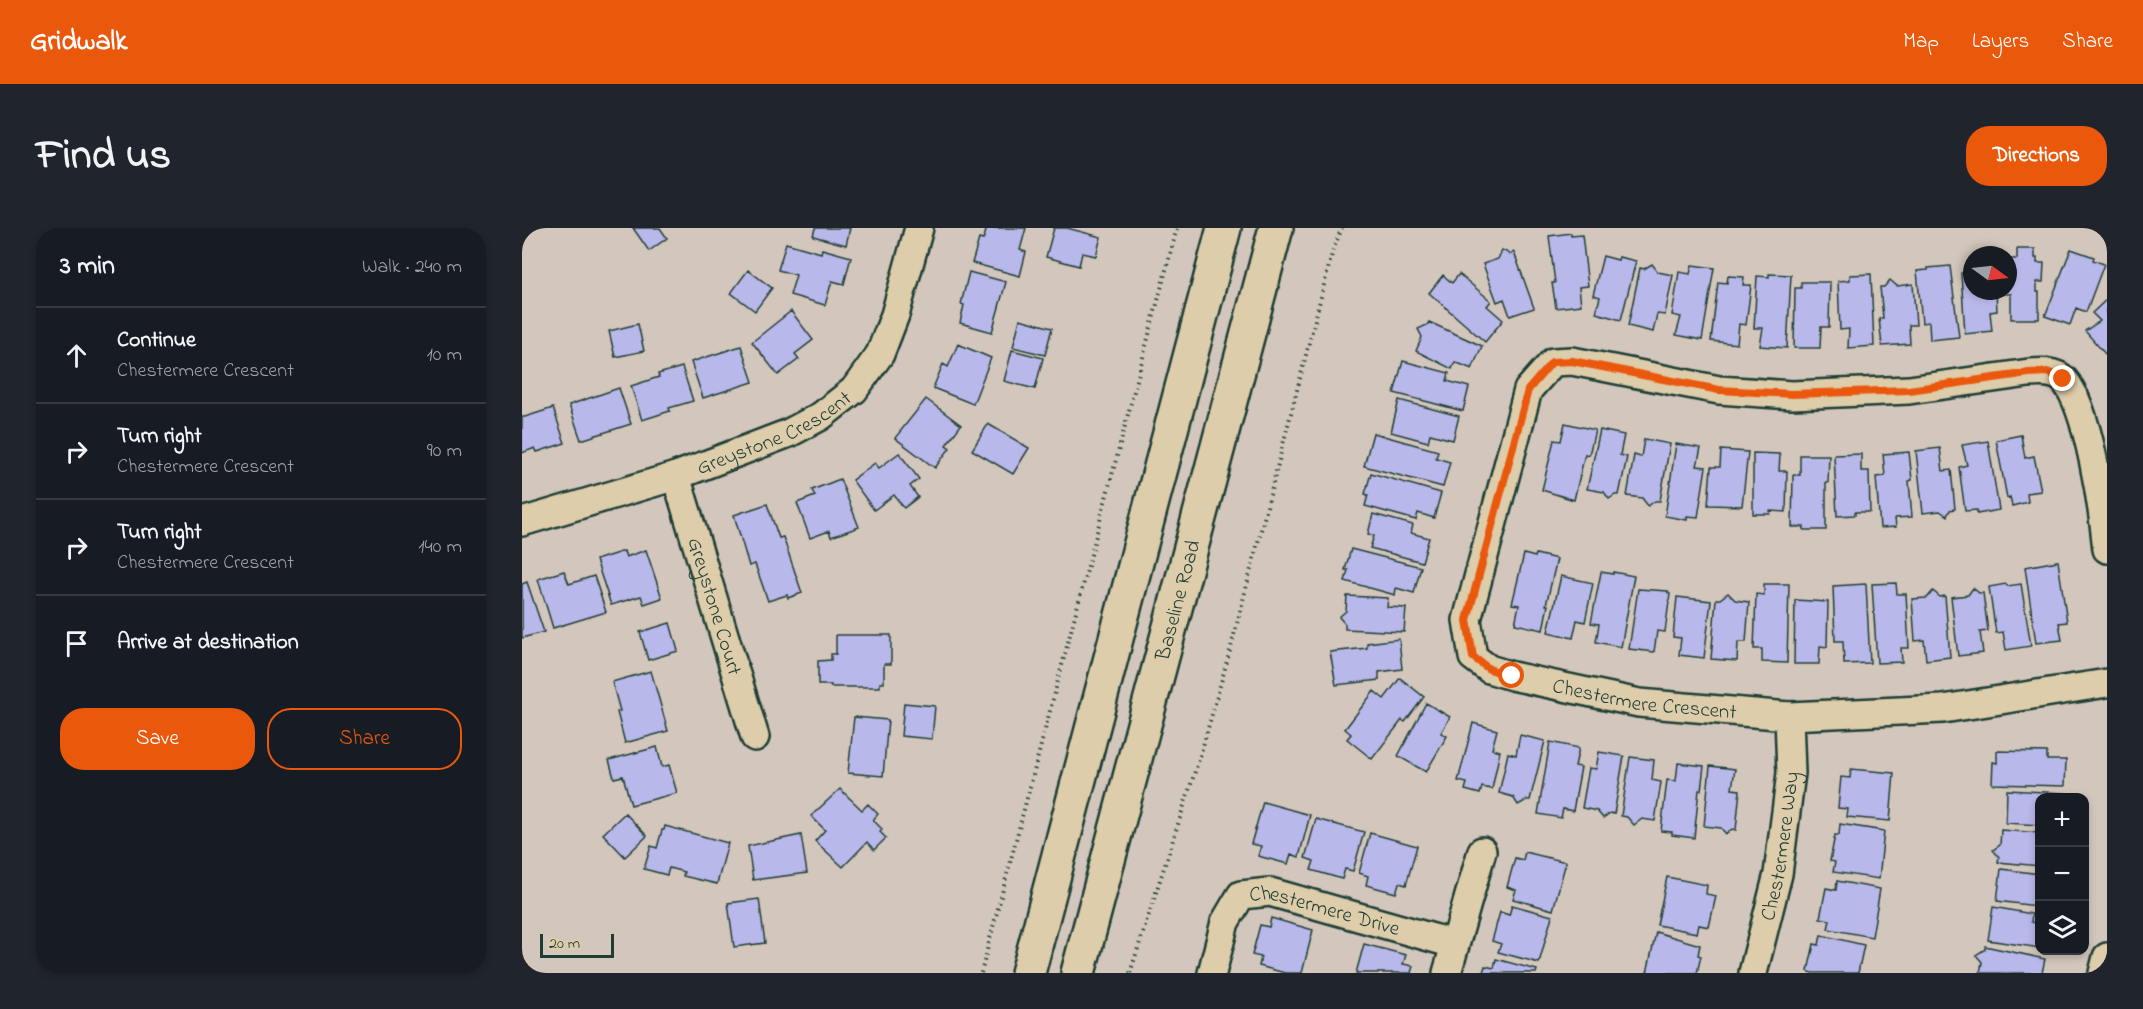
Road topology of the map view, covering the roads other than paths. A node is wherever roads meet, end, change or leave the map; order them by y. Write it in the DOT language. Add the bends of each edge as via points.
graph roads {
  1 [pos="919,228"];
  2 [pos="1224,228"];
  3 [pos="1276,228"];
  4 [pos="1298,228"];
  5 [pos="1257,299"];
  6 [pos="676,476"];
  7 [pos="522,522"];
  8 [pos="2107,549"];
  9 [pos="2107,683"];
  10 [pos="1789,716"];
  11 [pos="755,737"];
  12 [pos="1482,851"];
  13 [pos="1454,944"];
  14 [pos="2107,957"];
  15 [pos="1028,973"];
  16 [pos="1078,973"];
  17 [pos="1212,973"];
  18 [pos="1447,973"];
  19 [pos="1754,973"];
  20 [pos="2103,973"];
  1 -- 6 [label="street, Greystone Crescent" via="880,354 854,390 821,416 789,433"];
  2 -- 15 [label="main road"];
  3 -- 5 [label="main road, Baseline Road"];
  4 -- 5 [label="main road"];
  5 -- 16 [label="main road, Baseline Road"];
  6 -- 7 [label="street, Greystone Crescent"];
  6 -- 11 [label="street, Greystone Court"];
  8 -- 10 [label="street, Chestermere Crescent" via="2082,412 2063,379 2047,372 1909,390 1792,394 1719,390 1572,361 1552,362 1528,390 1513,443 1467,620 1473,657 1489,669 1512,676 1639,703"];
  9 -- 10 [label="street, Chestermere Crescent" via="1943,709"];
  10 -- 19 [label="street, Chestermere Way" via="1791,773 1778,874"];
  12 -- 13 [label="street"];
  13 -- 17 [label="street, Chestermere Drive" via="1270,892 1241,895 1225,922"];
  13 -- 18 [label="street"];
  14 -- 20 [label="street"];
}
